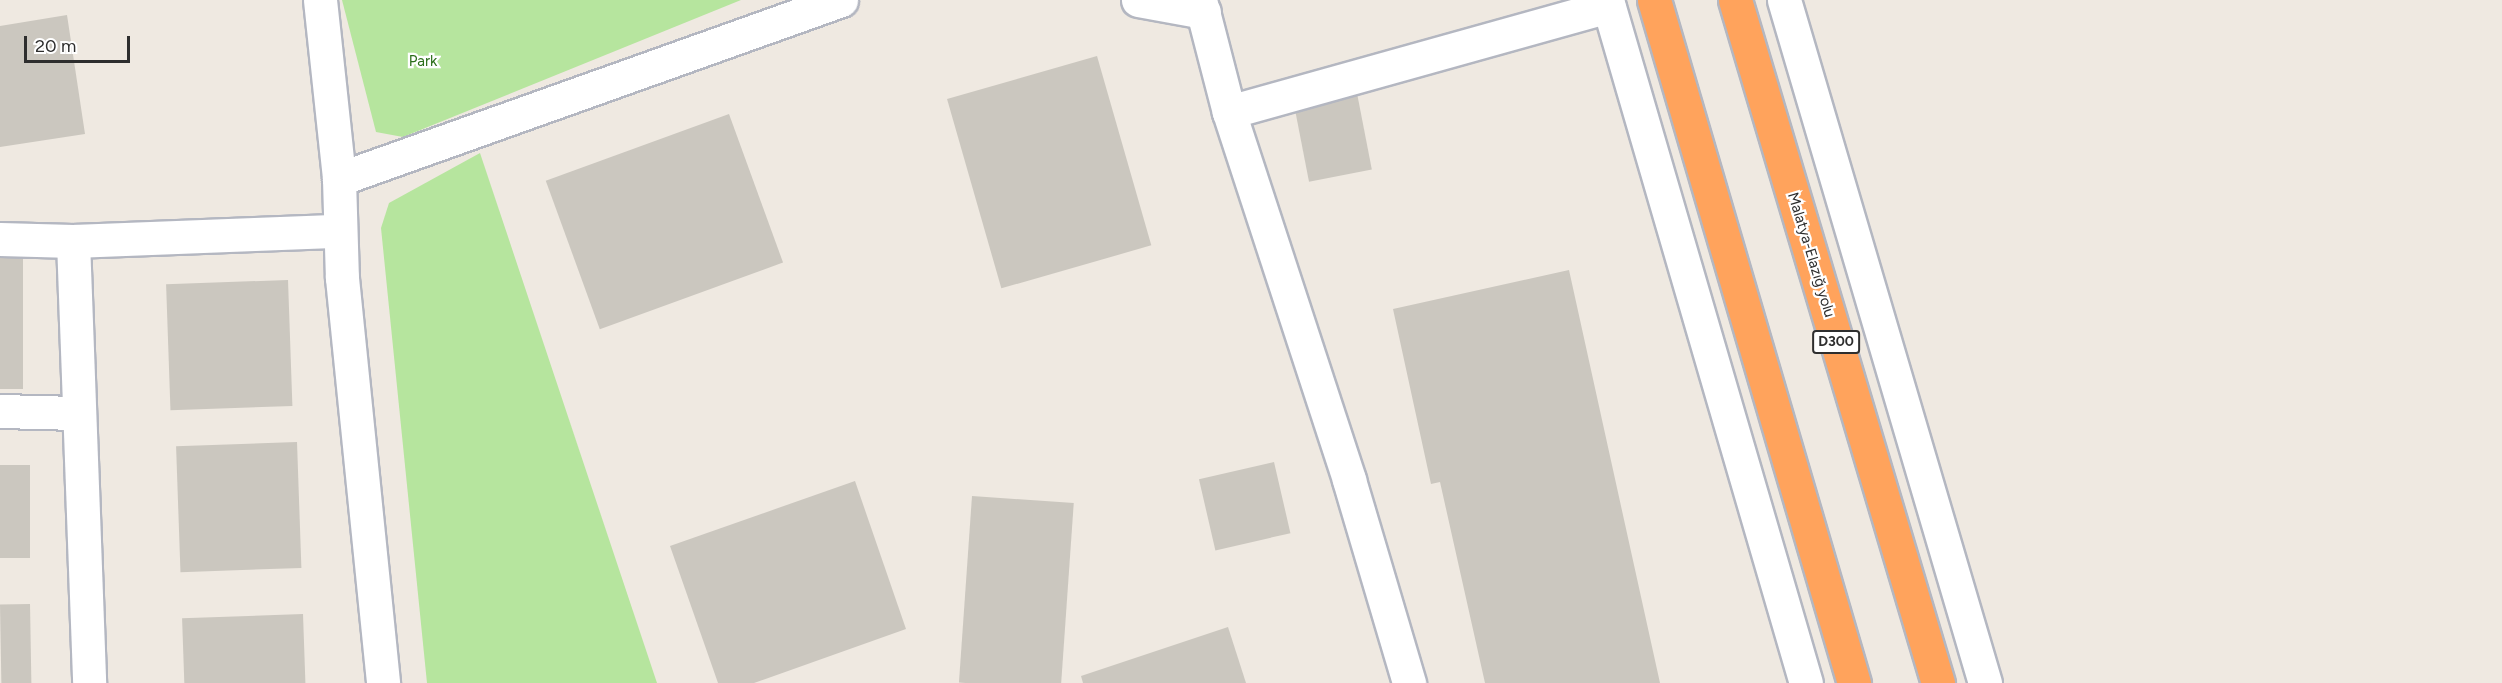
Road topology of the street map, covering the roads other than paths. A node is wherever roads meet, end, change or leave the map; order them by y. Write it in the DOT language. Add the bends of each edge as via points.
graph roads {
  1 [pos="320,0"];
  2 [pos="841,0"];
  3 [pos="1138,0"];
  4 [pos="1654,0"];
  5 [pos="1735,0"];
  6 [pos="1784,0"];
  7 [pos="1608,3"];
  8 [pos="1202,6"];
  9 [pos="1229,112"];
  10 [pos="339,178"];
  11 [pos="339,231"];
  12 [pos="0,239"];
  13 [pos="73,241"];
  14 [pos="0,411"];
  15 [pos="78,413"];
  16 [pos="89,683"];
  17 [pos="383,683"];
  18 [pos="1409,683"];
  19 [pos="1806,683"];
  20 [pos="1854,683"];
  21 [pos="1938,683"];
  22 [pos="1985,683"];
  1 -- 10 [label="street"];
  2 -- 10 [label="street"];
  3 -- 8 [label="street"];
  4 -- 20 [label="highway"];
  5 -- 21 [label="highway, Malatya-Elazığ yolu / D300"];
  6 -- 22 [label="street"];
  7 -- 9 [label="street"];
  7 -- 19 [label="street"];
  8 -- 9 [label="street"];
  9 -- 18 [label="street" via="1349,480"];
  10 -- 11 [label="street"];
  11 -- 13 [label="street"];
  11 -- 17 [label="street"];
  12 -- 13 [label="street"];
  13 -- 15 [label="street"];
  14 -- 15 [label="street"];
  15 -- 16 [label="street"];
}
